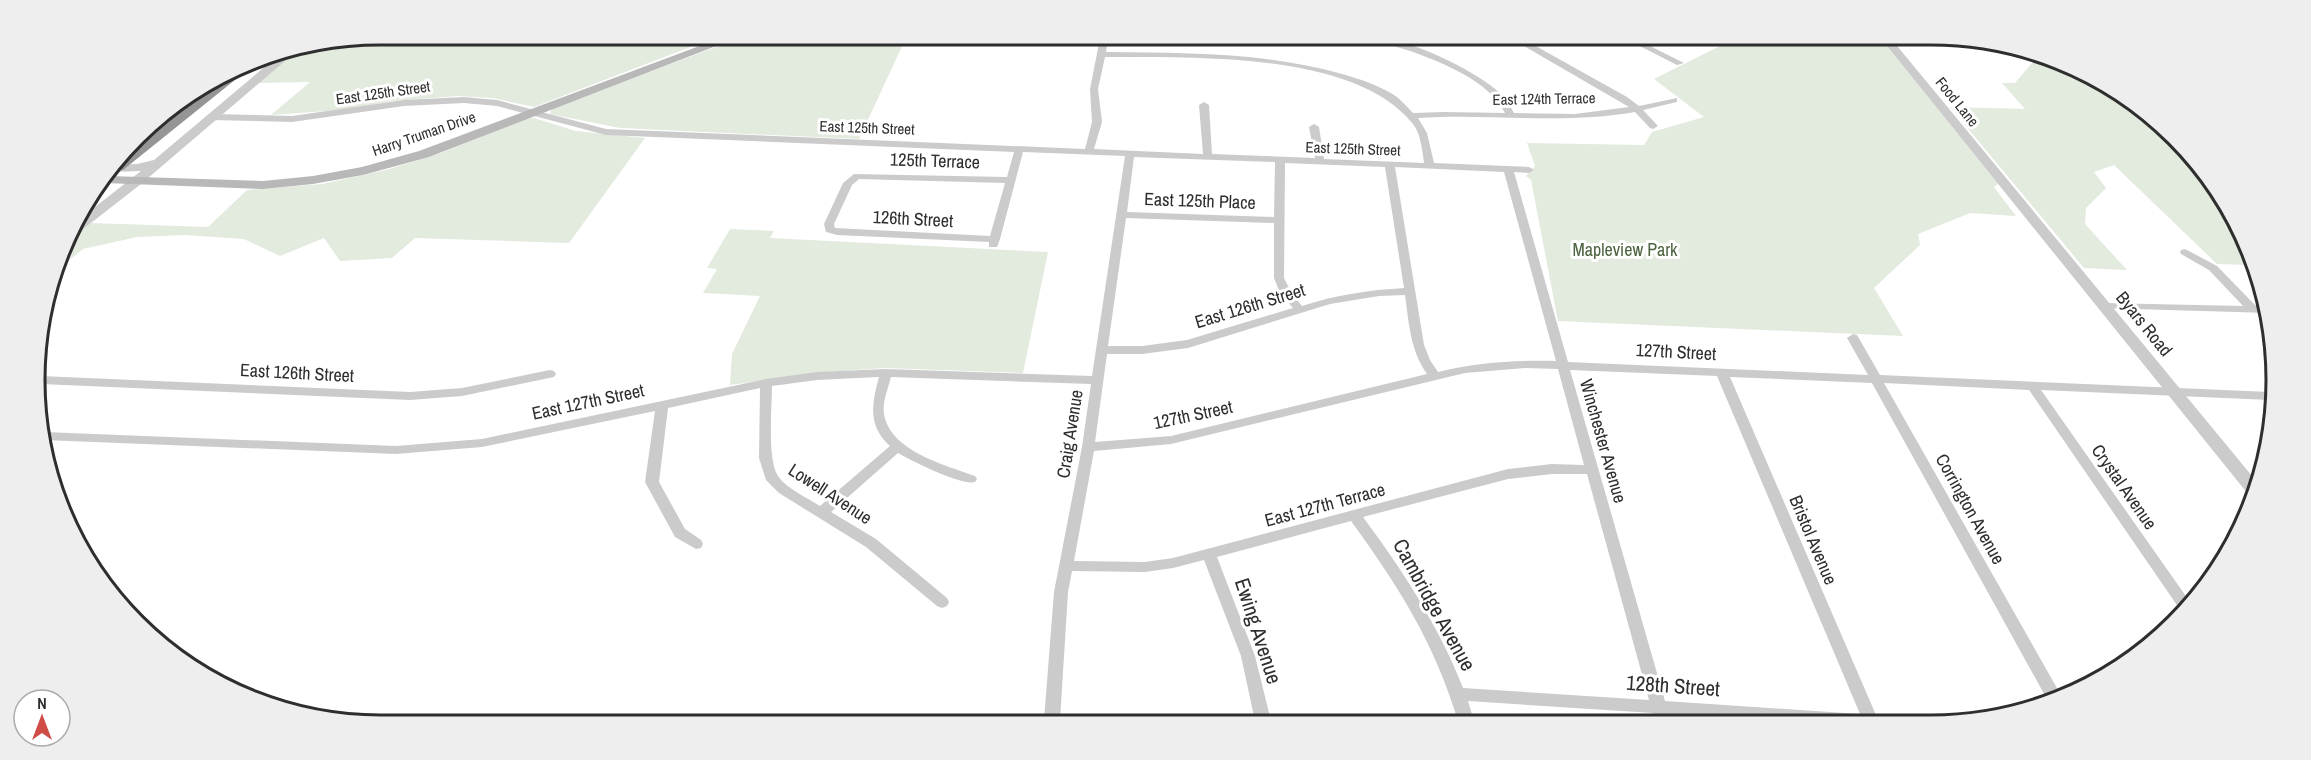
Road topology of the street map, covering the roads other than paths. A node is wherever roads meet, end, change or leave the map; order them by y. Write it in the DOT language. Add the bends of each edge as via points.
graph roads {
  1 [pos="712,45"];
  2 [pos="1103,45"];
  3 [pos="1399,45"];
  4 [pos="1526,45"];
  5 [pos="1891,45"];
  6 [pos="1645,46"];
  7 [pos="1101,54"];
  8 [pos="278,61"];
  9 [pos="1680,63"];
  10 [pos="216,88"];
  11 [pos="1674,100"];
  12 [pos="1204,105"];
  13 [pos="1636,108"];
  14 [pos="532,113"];
  15 [pos="1412,116"];
  16 [pos="1512,116"];
  17 [pos="210,117"];
  18 [pos="1653,126"];
  19 [pos="1314,127"];
  20 [pos="1019,150"];
  21 [pos="1089,152"];
  22 [pos="1130,154"];
  23 [pos="132,155"];
  24 [pos="165,156"];
  25 [pos="1208,158"];
  26 [pos="1280,161"];
  27 [pos="1320,162"];
  28 [pos="1390,165"];
  29 [pos="122,166"];
  30 [pos="1430,167"];
  31 [pos="1508,170"];
  32 [pos="1529,170"];
  33 [pos="111,180"];
  34 [pos="1011,180"];
  35 [pos="137,181"];
  36 [pos="2004,182"];
  37 [pos="1120,215"];
  38 [pos="86,220"];
  39 [pos="1279,220"];
  40 [pos="830,231"];
  41 [pos="2185,252"];
  42 [pos="1409,291"];
  43 [pos="2104,306"];
  44 [pos="1300,310"];
  45 [pos="2253,310"];
  46 [pos="2259,310"];
  47 [pos="1853,338"];
  48 [pos="1101,350"];
  49 [pos="1563,364"];
  50 [pos="886,373"];
  51 [pos="1722,373"];
  52 [pos="550,374"];
  53 [pos="1435,376"];
  54 [pos="1097,380"];
  55 [pos="1878,381"];
  56 [pos="45,382"];
  57 [pos="766,383"];
  58 [pos="2033,387"];
  59 [pos="2175,392"];
  60 [pos="2265,396"];
  61 [pos="662,405"];
  62 [pos="50,436"];
  63 [pos="897,447"];
  64 [pos="1088,447"];
  65 [pos="1592,470"];
  66 [pos="970,479"];
  67 [pos="2249,484"];
  68 [pos="822,512"];
  69 [pos="1354,515"];
  70 [pos="696,544"];
  71 [pos="1209,554"];
  72 [pos="1066,566"];
  73 [pos="942,602"];
  74 [pos="2182,602"];
  75 [pos="2051,692"];
  76 [pos="1460,694"];
  77 [pos="1661,714"];
  78 [pos="1052,715"];
  79 [pos="1262,715"];
  80 [pos="1465,715"];
  81 [pos="1688,715"];
  82 [pos="1872,715"];
  1 -- 14 [label="main road, Harry Truman Drive"];
  2 -- 7 [label="street"];
  3 -- 16 [label="street" via="1488,86 1505,100"];
  4 -- 13 [label="street"];
  5 -- 36 [label="street, Food Lane"];
  6 -- 9 [label="street"];
  7 -- 15 [label="street" via="1300,65 1364,84"];
  7 -- 21 [label="street" via="1094,89 1097,122"];
  8 -- 17 [label="street"];
  10 -- 23 [label="highway"];
  11 -- 13 [label="street, East 124th Terrace"];
  12 -- 25 [label="street"];
  13 -- 16 [label="street, East 124th Terrace" via="1573,117"];
  13 -- 18 [label="street"];
  14 -- 17 [label="street, East 125th Street" via="497,103 443,100 292,119"];
  14 -- 20 [label="street, East 125th Street" via="606,132"];
  14 -- 35 [label="main road, Harry Truman Drive" via="424,154 338,177 263,185"];
  15 -- 16 [label="street, East 124th Terrace"];
  15 -- 30 [label="street" via="1425,138"];
  17 -- 24 [label="street"];
  19 -- 27 [label="street"];
  20 -- 21 [label="street, East 125th Street"];
  20 -- 34 [label="street"];
  21 -- 22 [label="street, East 125th Street"];
  22 -- 25 [label="street, East 125th Street"];
  22 -- 37 [label="street, Craig Avenue"];
  24 -- 29 [label="street" via="139,168"];
  24 -- 35 [label="street"];
  25 -- 26 [label="street, East 125th Street"];
  26 -- 27 [label="street, East 125th Street"];
  26 -- 39 [label="street"];
  27 -- 28 [label="street, East 125th Street"];
  28 -- 30 [label="street, East 125th Street"];
  28 -- 42 [label="street"];
  30 -- 31 [label="street, East 125th Street"];
  31 -- 32 [label="street, East 125th Street"];
  31 -- 49 [label="street, Winchester Avenue"];
  33 -- 35 [label="main road, Harry Truman Drive"];
  34 -- 40 [label="street, 125th Terrace" via="857,177 848,183 829,224"];
  34 -- 40 [label="street, 126th Street" via="994,242"];
  35 -- 38 [label="street"];
  36 -- 43 [label="street, Byars Road"];
  37 -- 39 [label="street, East 125th Place"];
  37 -- 48 [label="street, Craig Avenue"];
  39 -- 44 [label="street" via="1280,278"];
  41 -- 45 [label="street" via="2212,268"];
  42 -- 44 [label="street, East 126th Street" via="1350,296"];
  42 -- 53 [label="street" via="1418,345"];
  43 -- 45 [label="street"];
  43 -- 59 [label="street, Byars Road"];
  44 -- 48 [label="street, East 126th Street" via="1188,344"];
  45 -- 46 [label="street"];
  47 -- 55 [label="street, Corrington Avenue"];
  48 -- 54 [label="street, Craig Avenue"];
  49 -- 51 [label="street, 127th Street"];
  49 -- 53 [label="street, 127th Street" via="1488,366"];
  49 -- 65 [label="street, Winchester Avenue"];
  50 -- 54 [label="street, East 127th Street"];
  50 -- 57 [label="street, East 127th Street"];
  50 -- 63 [label="street" via="878,414 886,436"];
  51 -- 55 [label="street, 127th Street"];
  51 -- 82 [label="street, Bristol Avenue"];
  52 -- 56 [label="street, East 126th Street" via="462,392 410,396"];
  53 -- 64 [label="street, 127th Street" via="1171,440"];
  54 -- 64 [label="street, Craig Avenue"];
  55 -- 58 [label="street, 127th Street"];
  55 -- 75 [label="street, Corrington Avenue"];
  57 -- 61 [label="street, East 127th Street"];
  57 -- 68 [label="street, Lowell Avenue" via="765,459 771,477 784,490"];
  58 -- 59 [label="street, 127th Street"];
  58 -- 74 [label="street, Crystal Avenue"];
  59 -- 60 [label="street, 127th Street"];
  59 -- 67 [label="street, Byars Road"];
  61 -- 62 [label="street, East 127th Street" via="482,443 435,449"];
  61 -- 70 [label="street" via="652,482 680,533"];
  63 -- 66 [label="street"];
  63 -- 68 [label="street"];
  64 -- 72 [label="street, Craig Avenue"];
  65 -- 69 [label="street, East 127th Terrace" via="1508,474"];
  65 -- 77 [label="street, Winchester Avenue"];
  68 -- 73 [label="street, Lowell Avenue" via="871,543"];
  69 -- 71 [label="street, East 127th Terrace"];
  69 -- 76 [label="street, Cambridge Avenue" via="1407,592"];
  71 -- 72 [label="street, East 127th Terrace" via="1145,567"];
  71 -- 79 [label="street, Ewing Avenue" via="1248,656"];
  72 -- 78 [label="street, Craig Avenue"];
  76 -- 77 [label="street, 128th Street"];
  76 -- 80 [label="street, Cambridge Avenue"];
  77 -- 81 [label="street, 128th Street"];
}
